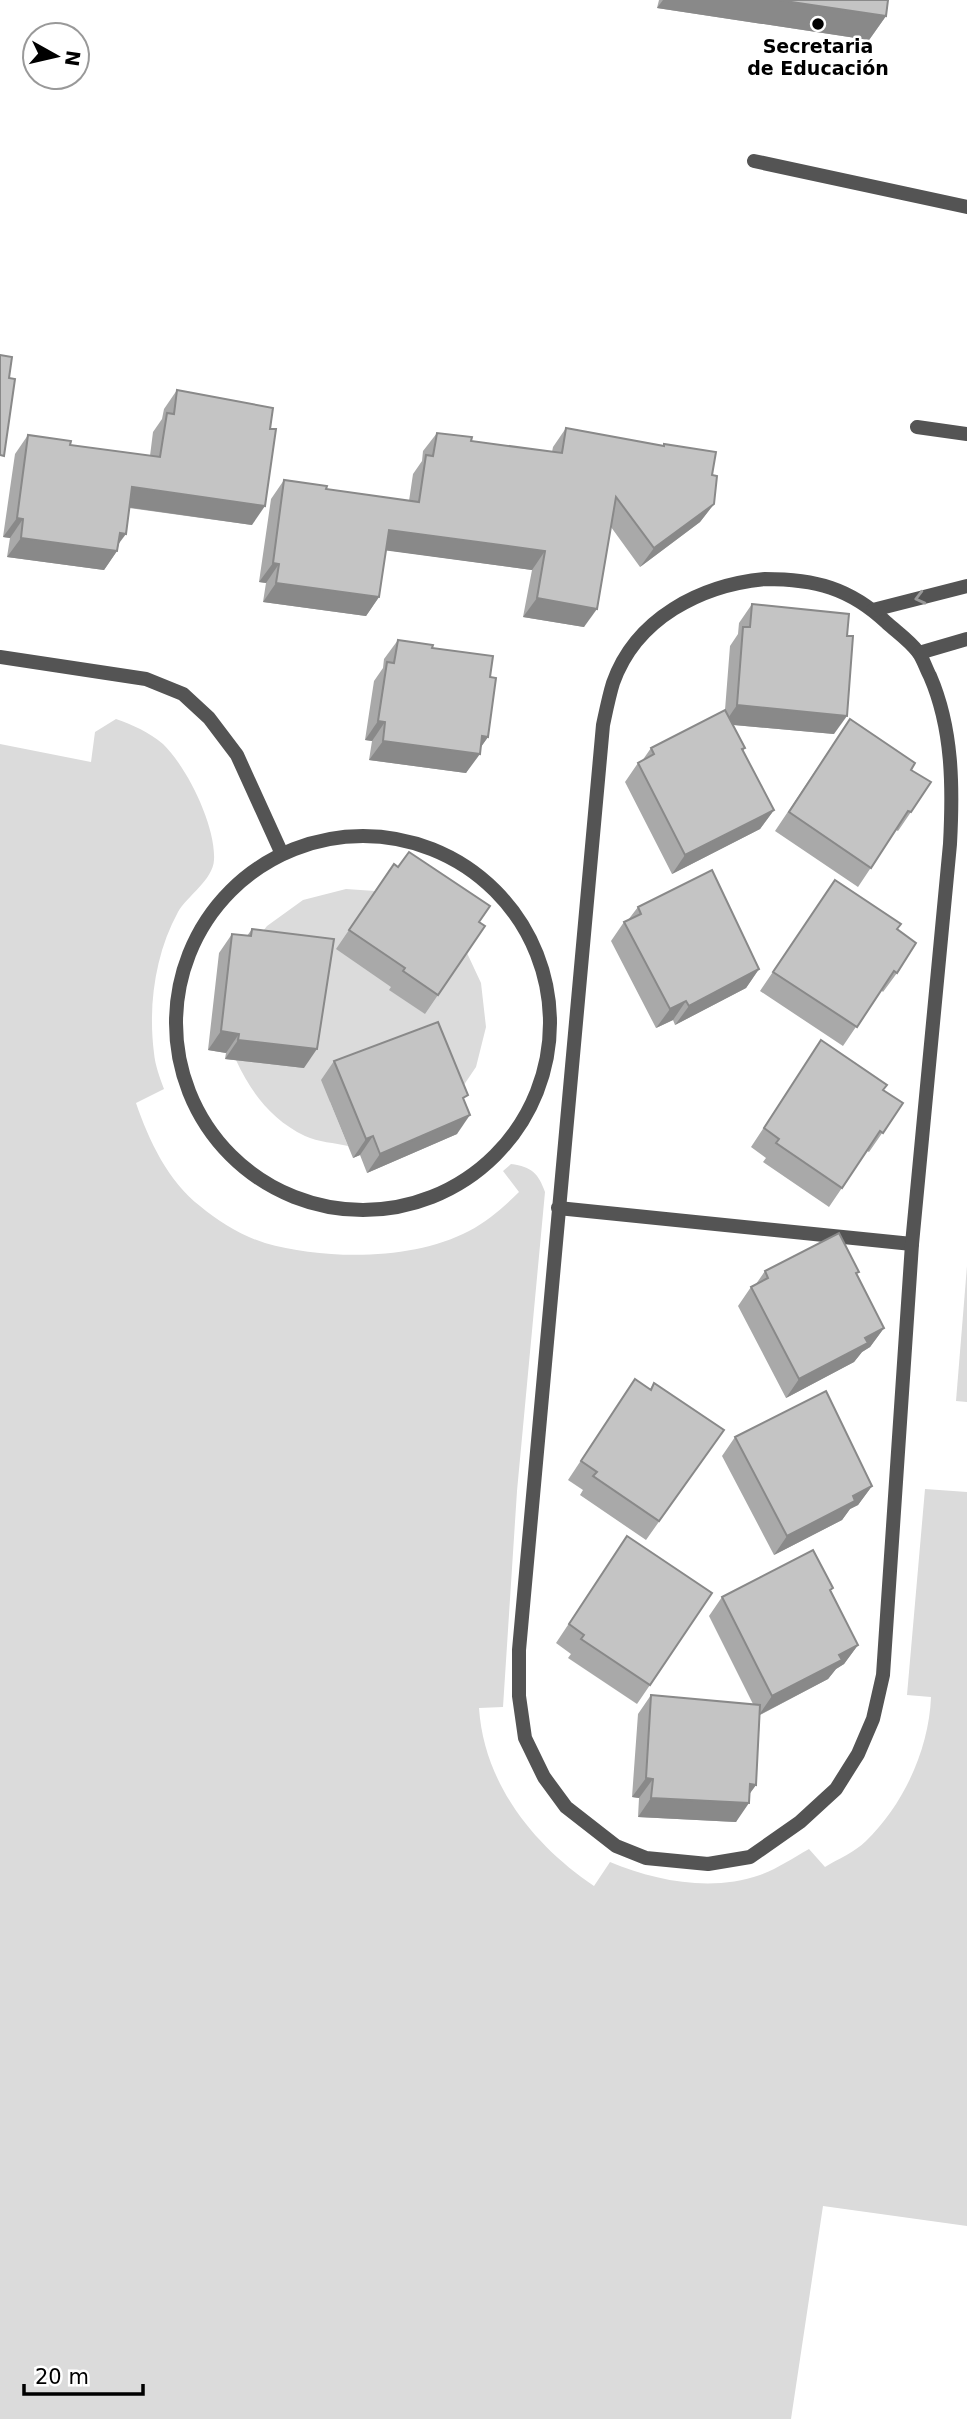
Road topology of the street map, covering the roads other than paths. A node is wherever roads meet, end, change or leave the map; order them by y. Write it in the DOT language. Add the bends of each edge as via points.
graph roads {
  1 [pos="754,161"];
  2 [pos="967,207"];
  3 [pos="917,427"];
  4 [pos="967,434"];
  5 [pos="967,586"];
  6 [pos="873,610"];
  7 [pos="967,639"];
  8 [pos="919,653"];
  9 [pos="0,657"];
  10 [pos="282,854"];
  11 [pos="551,1046"];
  12 [pos="574,1047"];
  13 [pos="558,1208"];
  14 [pos="912,1244"];
  1 -- 2 [label="street"];
  3 -- 4 [label="street"];
  5 -- 6 [label="street, one-way"];
  6 -- 8 [label="street"];
  6 -- 12 [label="street" via="853,596 796,579 738,581 678,605 646,629 627,655 614,682 603,725"];
  7 -- 8 [label="street"];
  8 -- 14 [label="street" via="939,697 953,787"];
  9 -- 10 [label="street" via="146,679 183,694 209,718 237,755"];
  10 -- 11 [label="street" via="355,833 420,842 478,872 522,920 547,980"];
  10 -- 11 [label="street" via="237,883 197,934 177,997 178,1056 197,1112 233,1160 282,1194 339,1211 398,1209 454,1189 500,1152 534,1103"];
  11 -- 12 [label="street"];
  12 -- 13 [label="street"];
  13 -- 14 [label="street"];
  13 -- 14 [label="street" via="519,1650 525,1738 544,1777 566,1807 616,1846 665,1860 708,1864 751,1857 836,1789 873,1719 883,1675"];
}
